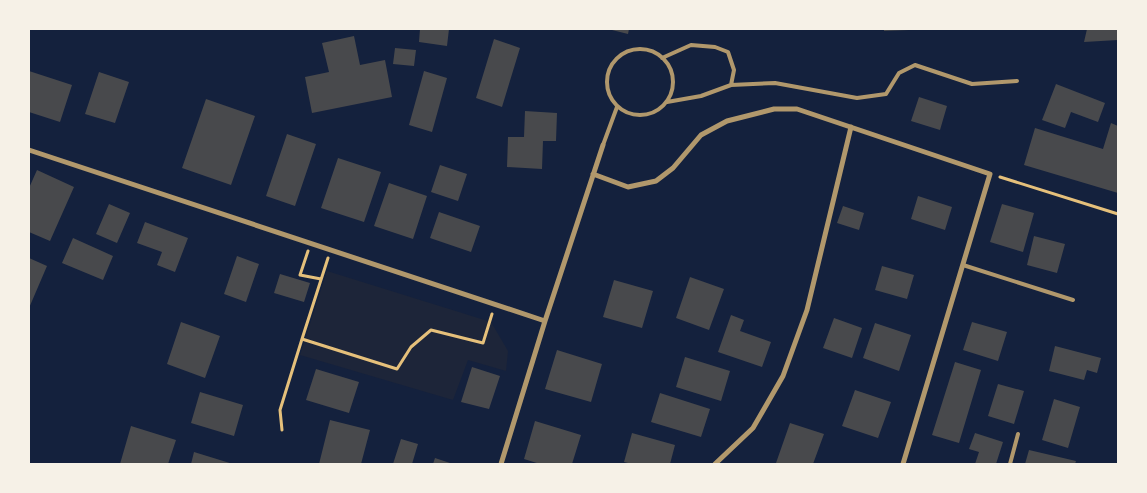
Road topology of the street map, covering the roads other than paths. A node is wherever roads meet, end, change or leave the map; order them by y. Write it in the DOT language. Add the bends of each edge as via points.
graph roads {
  1 [pos="662,58"];
  2 [pos="1017,81"];
  3 [pos="731,85"];
  4 [pos="667,102"];
  5 [pos="618,107"];
  6 [pos="851,127"];
  7 [pos="603,145"];
  8 [pos="29,150"];
  9 [pos="593,174"];
  10 [pos="963,265"];
  11 [pos="1073,300"];
  12 [pos="544,321"];
  13 [pos="1018,434"];
  14 [pos="501,464"];
  15 [pos="715,464"];
  16 [pos="903,464"];
  17 [pos="1010,464"];
  1 -- 3 [label="lane" via="691,45 728,52 734,70"];
  1 -- 4 [label="lane" via="674,82"];
  1 -- 5 [label="lane" via="648,50 637,49 617,58 610,67 607,88"];
  2 -- 3 [label="lane" via="972,84 915,65 899,73 886,94 857,98 775,83"];
  3 -- 4 [label="lane" via="701,96"];
  4 -- 5 [label="lane" via="648,115 638,116"];
  5 -- 7 [label="lane"];
  6 -- 9 [label="street" via="797,109 774,109 727,121 701,135 673,168 656,181 628,187"];
  6 -- 10 [label="street" via="990,174"];
  6 -- 15 [label="street" via="808,310 783,376 753,428"];
  7 -- 9 [label="street"];
  8 -- 12 [label="street"];
  9 -- 12 [label="street"];
  10 -- 11 [label="lane"];
  10 -- 16 [label="street"];
  12 -- 14 [label="street"];
  13 -- 17 [label="lane"];
}
